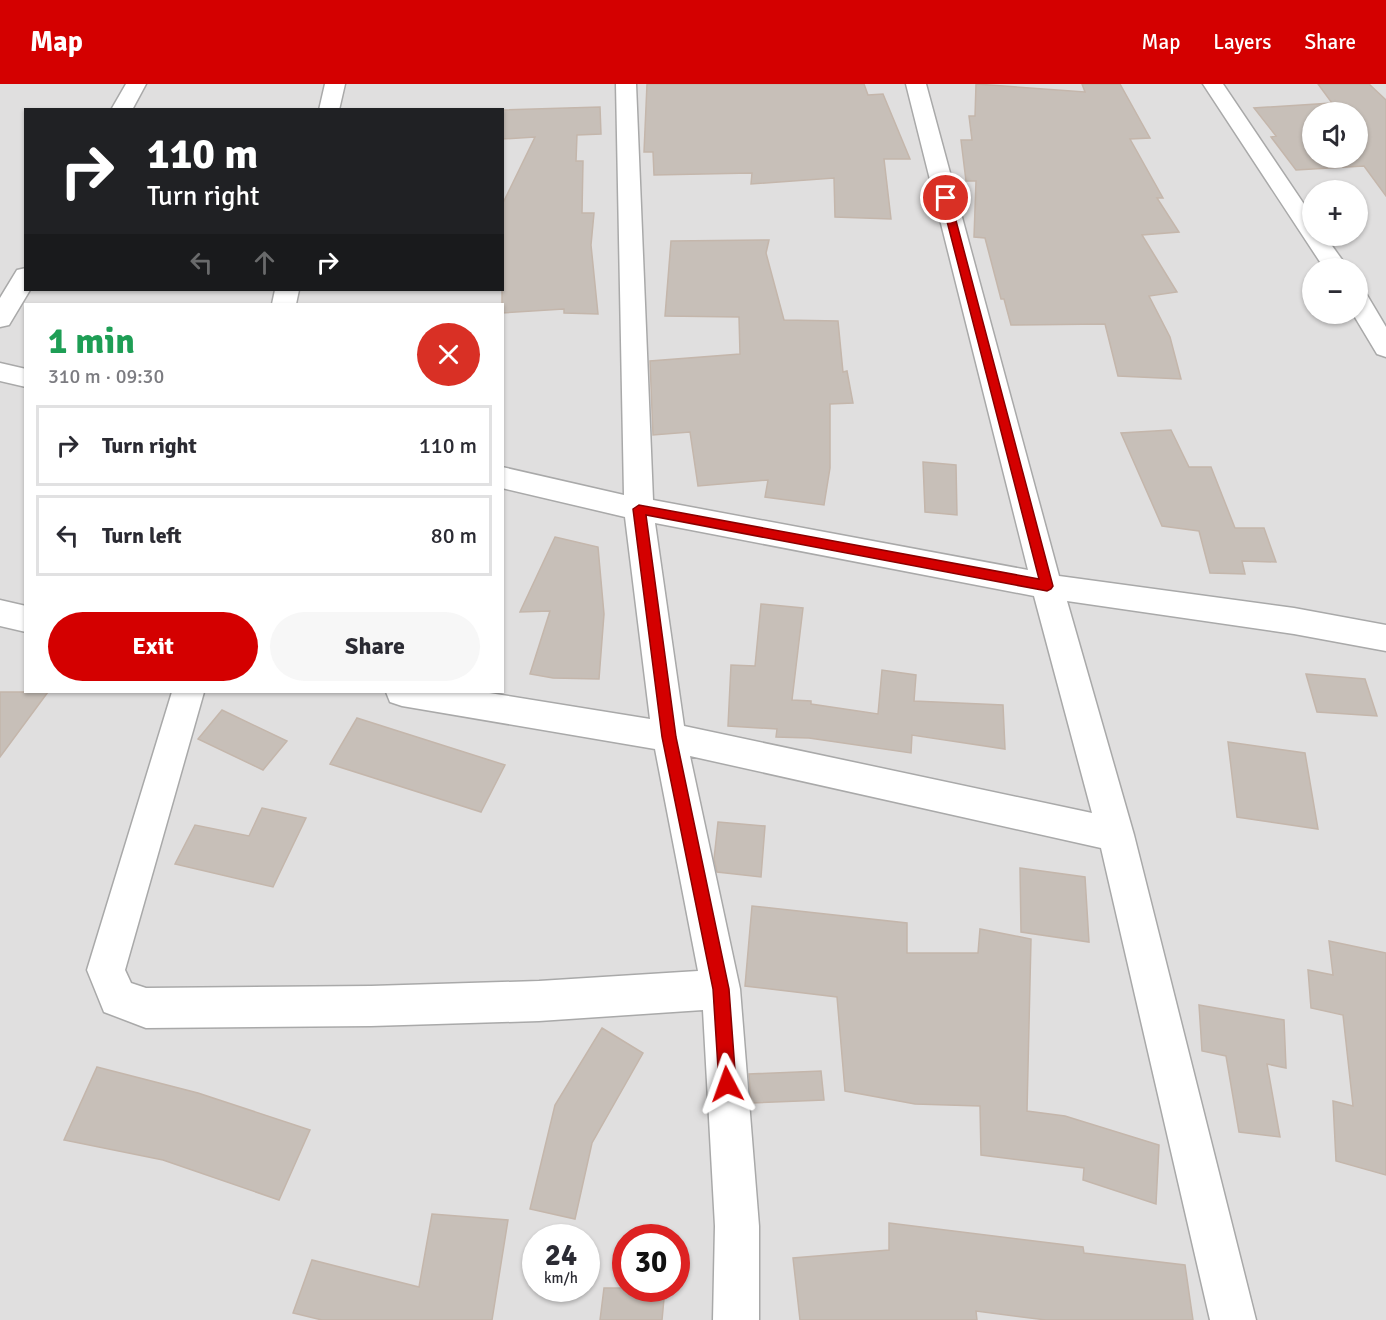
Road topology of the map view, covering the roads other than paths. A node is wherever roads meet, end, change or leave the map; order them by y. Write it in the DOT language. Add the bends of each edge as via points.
graph roads {
  1 [pos="136,84"];
  2 [pos="335,84"];
  3 [pos="626,84"];
  4 [pos="916,84"];
  5 [pos="1213,84"];
  6 [pos="122,108"];
  7 [pos="329,108"];
  8 [pos="1302,218"];
  9 [pos="24,278"];
  10 [pos="1368,318"];
  11 [pos="0,319"];
  12 [pos="1386,348"];
  13 [pos="0,372"];
  14 [pos="24,378"];
  15 [pos="504,477"];
  16 [pos="639,509"];
  17 [pos="1047,586"];
  18 [pos="0,613"];
  19 [pos="24,619"];
  20 [pos="1386,638"];
  21 [pos="188,693"];
  22 [pos="408,693"];
  23 [pos="669,737"];
  24 [pos="1116,835"];
  25 [pos="721,989"];
  26 [pos="736,1320"];
  27 [pos="1233,1320"];
  1 -- 6 [label="street"];
  2 -- 7 [label="street"];
  3 -- 16 [label="street"];
  4 -- 17 [label="street"];
  5 -- 8 [label="street"];
  9 -- 11 [label="street"];
  10 -- 12 [label="street"];
  13 -- 14 [label="street"];
  15 -- 16 [label="street"];
  16 -- 17 [label="street"];
  16 -- 23 [label="street"];
  17 -- 20 [label="street"];
  17 -- 24 [label="street"];
  18 -- 19 [label="street"];
  21 -- 25 [label="street" via="106,970 118,998 146,1008 371,1006 539,1001"];
  22 -- 23 [label="street"];
  23 -- 24 [label="street"];
  23 -- 25 [label="street"];
  24 -- 27 [label="street"];
  25 -- 26 [label="street" via="737,1226"];
}
